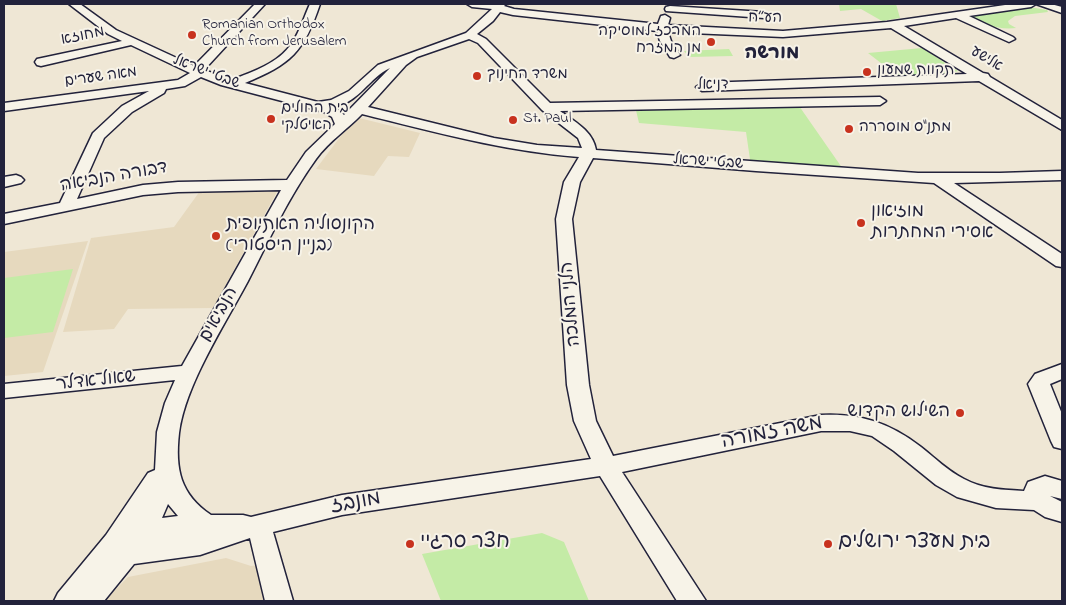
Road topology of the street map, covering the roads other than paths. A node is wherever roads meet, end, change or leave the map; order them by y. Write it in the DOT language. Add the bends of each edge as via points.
graph roads {
  1 [pos="74,4"];
  2 [pos="260,4"];
  3 [pos="315,4"];
  4 [pos="472,4"];
  5 [pos="765,4"];
  6 [pos="1031,4"];
  7 [pos="1041,4"];
  8 [pos="1054,4"];
  9 [pos="496,5"];
  10 [pos="672,6"];
  11 [pos="1062,7"];
  12 [pos="1062,10"];
  13 [pos="956,14"];
  14 [pos="764,15"];
  15 [pos="893,24"];
  16 [pos="661,28"];
  17 [pos="761,34"];
  18 [pos="470,35"];
  19 [pos="1009,39"];
  20 [pos="131,42"];
  21 [pos="218,48"];
  22 [pos="674,55"];
  23 [pos="407,59"];
  24 [pos="41,62"];
  25 [pos="196,71"];
  26 [pos="984,77"];
  27 [pos="229,83"];
  28 [pos="174,84"];
  29 [pos="702,87"];
  30 [pos="880,101"];
  31 [pos="318,106"];
  32 [pos="4,107"];
  33 [pos="546,107"];
  34 [pos="358,110"];
  35 [pos="342,124"];
  36 [pos="1062,126"];
  37 [pos="588,154"];
  38 [pos="1062,175"];
  39 [pos="937,178"];
  40 [pos="292,185"];
  41 [pos="66,206"];
  42 [pos="4,219"];
  43 [pos="1062,262"];
  44 [pos="189,372"];
  45 [pos="1062,372"];
  46 [pos="4,391"];
  47 [pos="1062,440"];
  48 [pos="168,459"];
  49 [pos="606,466"];
  50 [pos="1062,490"];
  51 [pos="1039,501"];
  52 [pos="1062,512"];
  53 [pos="259,525"];
  54 [pos="208,526"];
  55 [pos="141,532"];
  56 [pos="121,548"];
  57 [pos="68,601"];
  58 [pos="88,601"];
  59 [pos="279,601"];
  60 [pos="692,601"];
  1 -- 20 [label="street, שבטי ישראל"];
  2 -- 21 [label="street"];
  3 -- 27 [label="street" via="290,53 276,63"];
  4 -- 9 [label="street"];
  5 -- 14 [label="street"];
  6 -- 13 [label="street, הע״ח"];
  7 -- 12 [label="street"];
  8 -- 11 [label="street"];
  9 -- 16 [label="street, הע״ח" via="513,12"];
  9 -- 18 [label="street, הנביאים" via="490,19"];
  10 -- 14 [label="street"];
  10 -- 16 [label="street"];
  13 -- 15 [label="street, הע״ח"];
  13 -- 19 [label="street"];
  14 -- 17 [label="street"];
  15 -- 17 [label="street, הע״ח" via="821,32"];
  15 -- 26 [label="street, אלישע"];
  16 -- 17 [label="street, הע״ח"];
  16 -- 22 [label="street" via="664,40"];
  18 -- 23 [label="street, הנביאים"];
  18 -- 33 [label="street" via="482,41"];
  20 -- 24 [label="street, מחוזא"];
  20 -- 25 [label="street, שבטי ישראל"];
  21 -- 25 [label="street"];
  23 -- 31 [label="street" via="379,68 346,99"];
  23 -- 34 [label="street, הנביאים"];
  25 -- 27 [label="street, שבטי ישראל"];
  25 -- 28 [label="street" via="193,77"];
  26 -- 29 [label="street, דניאל"];
  26 -- 36 [label="street, אלישע"];
  27 -- 28 [label="street"];
  27 -- 31 [label="street, שבטי ישראל"];
  28 -- 32 [label="street, מאה שערים"];
  28 -- 41 [label="street" via="127,109 98,136"];
  30 -- 33 [label="street, דניאל"];
  31 -- 35 [label="street, שבטי ישראל" via="335,112"];
  33 -- 37 [label="street" via="587,140"];
  34 -- 35 [label="street, הנביאים"];
  34 -- 37 [label="street, שבטי ישראל" via="513,146"];
  34 -- 40 [label="street, הנביאים"];
  35 -- 40 [label="street, הנביאים" via="311,155"];
  37 -- 39 [label="street, שבטי ישראל"];
  37 -- 49 [label="street, הלני המלכה" via="572,182 564,219 578,385 585,421"];
  38 -- 39 [label="street, שבטי ישראל"];
  39 -- 43 [label="street"];
  40 -- 41 [label="street, דבורה הנביאה" via="162,188"];
  40 -- 44 [label="street, הנביאים"];
  41 -- 42 [label="street, דבורה הנביאה"];
  44 -- 46 [label="street, שאול אדלר"];
  44 -- 48 [label="street, הנביאים" via="168,432"];
  45 -- 47 [label="street" via="1042,379 1039,384"];
  48 -- 54 [label="street" via="174,495"];
  48 -- 55 [label="street, הנביאים" via="161,494"];
  48 -- 56 [label="street, הנביאים"];
  49 -- 51 [label="street, משה זמורה" via="821,423 844,422 867,426 885,434 943,478 972,493 995,499"];
  49 -- 53 [label="street, מונבז" via="342,505"];
  49 -- 60 [label="street, הלני המלכה"];
  50 -- 51 [label="street" via="1040,486 1036,492"];
  51 -- 52 [label="street" via="1049,509"];
  53 -- 54 [label="street"];
  53 -- 56 [label="street, מונבז" via="200,544"];
  53 -- 59 [label="street"];
  54 -- 55 [label="street"];
  55 -- 56 [label="street, הנביאים"];
  56 -- 57 [label="street, הנביאים"];
  56 -- 58 [label="street, הנביאים"];
}
